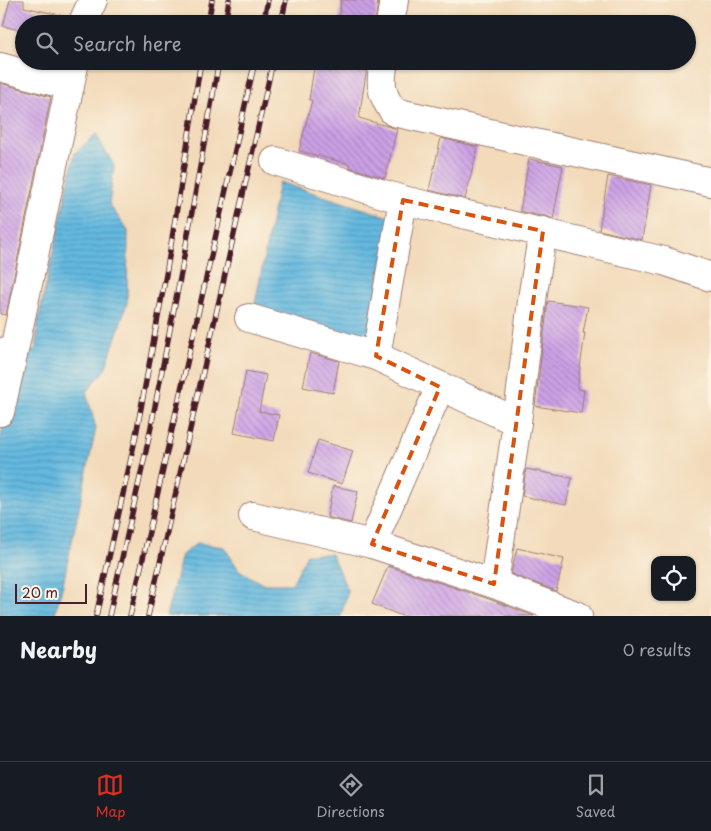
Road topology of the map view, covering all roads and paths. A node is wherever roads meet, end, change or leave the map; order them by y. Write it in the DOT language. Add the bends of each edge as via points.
graph roads {
  1 [pos="93,0"];
  2 [pos="394,0"];
  3 [pos="86,15"];
  4 [pos="392,15"];
  5 [pos="0,67"];
  6 [pos="15,68"];
  7 [pos="31,70"];
  8 [pos="383,70"];
  9 [pos="73,74"];
  10 [pos="276,160"];
  11 [pos="711,182"];
  12 [pos="403,200"];
  13 [pos="543,231"];
  14 [pos="711,277"];
  15 [pos="249,318"];
  16 [pos="6,354"];
  17 [pos="376,356"];
  18 [pos="440,387"];
  19 [pos="0,412"];
  20 [pos="517,422"];
  21 [pos="253,516"];
  22 [pos="372,544"];
  23 [pos="494,584"];
  24 [pos="578,616"];
  1 -- 3 [label="street"];
  2 -- 4 [label="street"];
  5 -- 6 [label="street"];
  7 -- 9 [label="street"];
  8 -- 11 [label="street" via="385,100 394,112"];
  9 -- 16 [label="street"];
  10 -- 12 [label="street"];
  12 -- 13 [label="street"];
  12 -- 17 [label="street"];
  13 -- 14 [label="street" via="664,261"];
  13 -- 20 [label="street"];
  15 -- 17 [label="street"];
  16 -- 19 [label="street"];
  17 -- 18 [label="street"];
  18 -- 20 [label="street"];
  18 -- 22 [label="street"];
  20 -- 23 [label="street"];
  21 -- 22 [label="street"];
  22 -- 23 [label="street"];
  23 -- 24 [label="street"];
}
